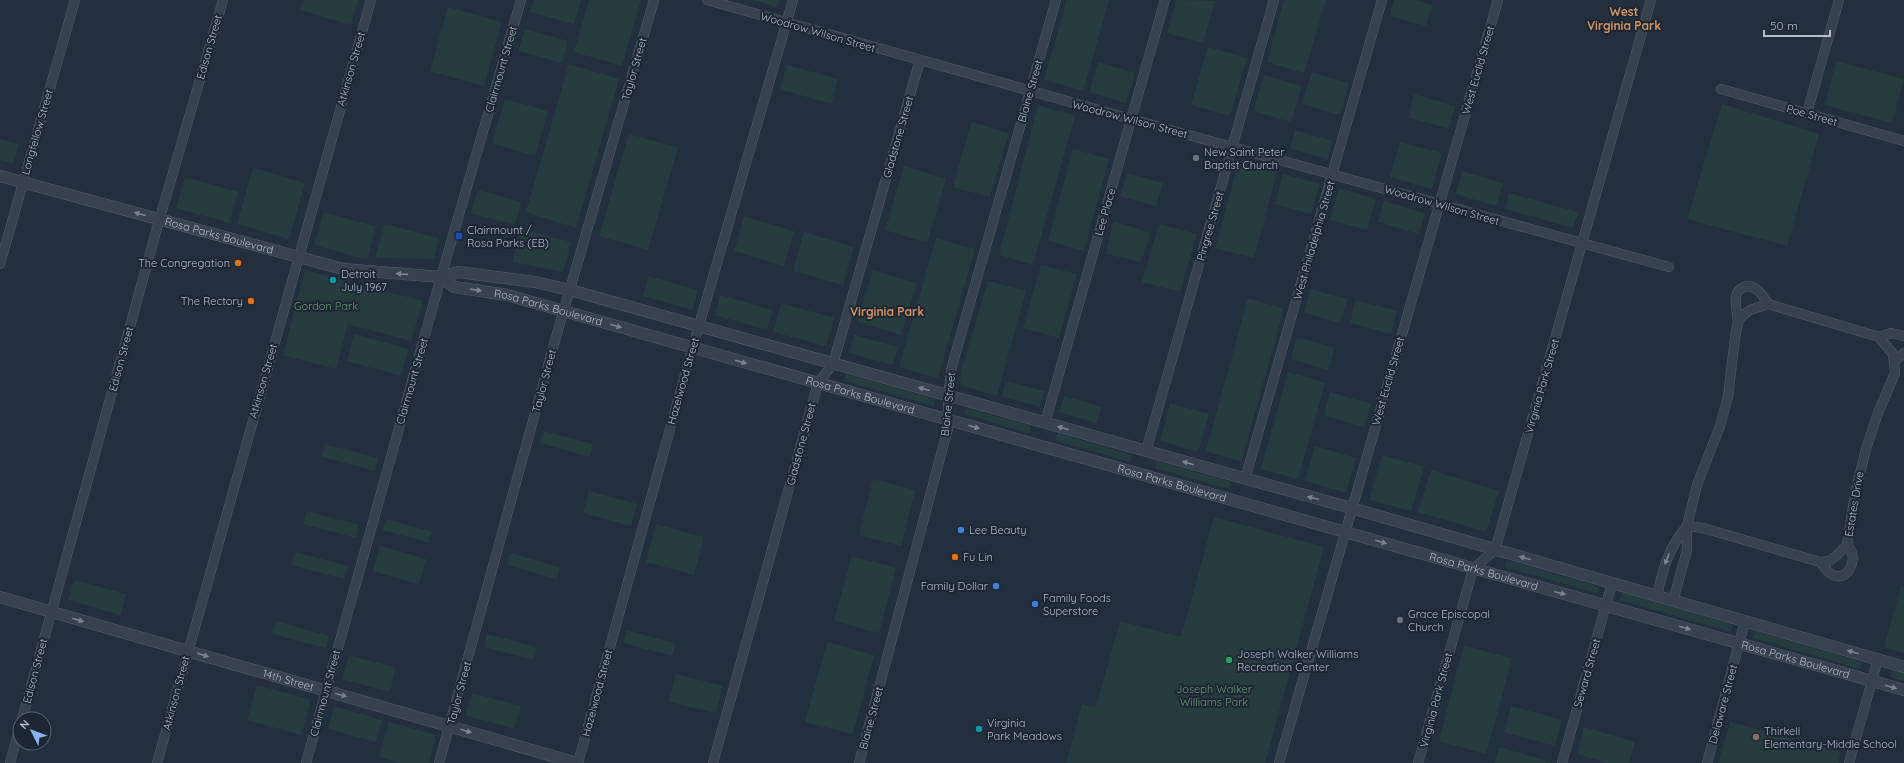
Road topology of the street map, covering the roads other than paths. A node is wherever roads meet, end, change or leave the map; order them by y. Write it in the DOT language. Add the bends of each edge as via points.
graph roads {
  1 [pos="75,0"];
  2 [pos="223,0"];
  3 [pos="371,0"];
  4 [pos="520,0"];
  5 [pos="654,0"];
  6 [pos="707,0"];
  7 [pos="793,0"];
  8 [pos="1056,0"];
  9 [pos="1165,0"];
  10 [pos="1274,0"];
  11 [pos="1382,0"];
  12 [pos="1498,0"];
  13 [pos="1651,0"];
  14 [pos="1839,0"];
  15 [pos="786,23"];
  16 [pos="920,60"];
  17 [pos="1721,89"];
  18 [pos="1030,91"];
  19 [pos="1807,113"];
  20 [pos="1131,119"];
  21 [pos="1904,141"];
  22 [pos="1232,146"];
  23 [pos="1332,174"];
  24 [pos="0,176"];
  25 [pos="23,182"];
  26 [pos="1440,204"];
  27 [pos="160,219"];
  28 [pos="1582,244"];
  29 [pos="298,256"];
  30 [pos="0,264"];
  31 [pos="1669,267"];
  32 [pos="441,277"];
  33 [pos="570,290"];
  34 [pos="1768,304"];
  35 [pos="564,311"];
  36 [pos="1738,322"];
  37 [pos="699,326"];
  38 [pos="1904,336"];
  39 [pos="1879,337"];
  40 [pos="692,348"];
  41 [pos="1904,353"];
  42 [pos="1895,361"];
  43 [pos="833,364"];
  44 [pos="818,383"];
  45 [pos="948,396"];
  46 [pos="948,420"];
  47 [pos="1045,423"];
  48 [pos="1146,451"];
  49 [pos="1245,479"];
  50 [pos="1351,508"];
  51 [pos="1687,526"];
  52 [pos="1344,532"];
  53 [pos="1847,545"];
  54 [pos="1495,550"];
  55 [pos="1820,562"];
  56 [pos="1473,568"];
  57 [pos="1612,583"];
  58 [pos="1656,596"];
  59 [pos="0,597"];
  60 [pos="1673,601"];
  61 [pos="1606,605"];
  62 [pos="52,612"];
  63 [pos="1745,621"];
  64 [pos="1739,643"];
  65 [pos="188,650"];
  66 [pos="1878,660"];
  67 [pos="1904,667"];
  68 [pos="1872,681"];
  69 [pos="1904,690"];
  70 [pos="326,691"];
  71 [pos="24,711"];
  72 [pos="450,727"];
  73 [pos="13,751"];
  74 [pos="10,763"];
  75 [pos="157,763"];
  76 [pos="306,763"];
  77 [pos="440,763"];
  78 [pos="577,763"];
  79 [pos="713,763"];
  80 [pos="859,763"];
  81 [pos="1279,763"];
  82 [pos="1418,763"];
  83 [pos="1562,763"];
  84 [pos="1707,763"];
  85 [pos="1849,763"];
  1 -- 25 [label="street, Longfellow Street"];
  2 -- 27 [label="street, Edison Street"];
  3 -- 29 [label="street, Atkinson Street"];
  4 -- 32 [label="street, Clairmount Street"];
  5 -- 33 [label="street, Taylor Street"];
  6 -- 15 [label="street, Woodrow Wilson Street"];
  7 -- 15 [label="street, Hazelwood Street"];
  8 -- 18 [label="street, Blaine Street"];
  9 -- 20 [label="street, Lee Place"];
  10 -- 22 [label="street, Pingree Street"];
  11 -- 23 [label="street, West Philadelphia Street"];
  12 -- 26 [label="street, West Euclid Street"];
  13 -- 28 [label="street, Virginia Park Street"];
  14 -- 19 [label="street"];
  15 -- 16 [label="street, Woodrow Wilson Street"];
  15 -- 37 [label="street, Hazelwood Street"];
  16 -- 18 [label="street, Woodrow Wilson Street"];
  16 -- 43 [label="street, Gladstone Street"];
  17 -- 19 [label="street, Poe Street"];
  18 -- 20 [label="street, Woodrow Wilson Street"];
  18 -- 45 [label="street, Blaine Street" via="952,366"];
  19 -- 21 [label="street, Poe Street"];
  20 -- 22 [label="street, Woodrow Wilson Street"];
  20 -- 47 [label="street, Lee Place"];
  22 -- 23 [label="street, Woodrow Wilson Street"];
  22 -- 48 [label="street, Pingree Street"];
  23 -- 26 [label="street, Woodrow Wilson Street"];
  23 -- 49 [label="street, West Philadelphia Street"];
  24 -- 25 [label="street, Rosa Parks Boulevard"];
  27 -- 25 [label="street, Rosa Parks Boulevard, one-way"];
  25 -- 30 [label="street, Longfellow Street"];
  26 -- 28 [label="street, Woodrow Wilson Street"];
  26 -- 50 [label="street, West Euclid Street"];
  27 -- 29 [label="street, Rosa Parks Boulevard"];
  27 -- 62 [label="street, Edison Street"];
  28 -- 31 [label="street, Woodrow Wilson Street"];
  28 -- 54 [label="street, Virginia Park Street"];
  32 -- 29 [label="street, Rosa Parks Boulevard, one-way" via="343,269"];
  29 -- 65 [label="street, Atkinson Street"];
  32 -- 33 [label="street, Rosa Parks Boulevard" via="458,272 535,282"];
  32 -- 35 [label="street, Rosa Parks Boulevard, one-way" via="454,287 507,295"];
  32 -- 70 [label="street, Clairmount Street"];
  33 -- 35 [label="street, Taylor Street"];
  33 -- 37 [label="street, Rosa Parks Boulevard"];
  34 -- 36 [label="street" via="1750,310"];
  34 -- 36 [label="street" via="1756,288 1741,288 1736,294 1735,304"];
  34 -- 39 [label="street"];
  35 -- 40 [label="street, Rosa Parks Boulevard, one-way"];
  35 -- 72 [label="street, Taylor Street"];
  36 -- 51 [label="street" via="1728,397 1720,426 1697,485"];
  37 -- 40 [label="street, Hazelwood Street"];
  37 -- 43 [label="street, Rosa Parks Boulevard"];
  38 -- 39 [label="street" via="1891,333"];
  39 -- 42 [label="street" via="1888,346"];
  40 -- 44 [label="street, Rosa Parks Boulevard, one-way"];
  40 -- 78 [label="street, Hazelwood Street"];
  41 -- 42 [label="street"];
  42 -- 53 [label="street, Estates Drive" via="1893,380 1866,449 1855,494"];
  43 -- 44 [label="street, Gladstone Street"];
  45 -- 43 [label="street, Rosa Parks Boulevard, one-way"];
  44 -- 46 [label="street, Rosa Parks Boulevard"];
  44 -- 79 [label="street, Gladstone Street"];
  45 -- 46 [label="street, Blaine Street"];
  45 -- 47 [label="street, Rosa Parks Boulevard"];
  46 -- 52 [label="street, Rosa Parks Boulevard, one-way"];
  46 -- 80 [label="street, Blaine Street" via="933,488"];
  48 -- 47 [label="street, Rosa Parks Boulevard, one-way"];
  49 -- 48 [label="street, Rosa Parks Boulevard, one-way"];
  50 -- 49 [label="street, Rosa Parks Boulevard, one-way"];
  50 -- 52 [label="street, West Euclid Street"];
  50 -- 54 [label="street, Rosa Parks Boulevard"];
  51 -- 55 [label="street" via="1703,528"];
  51 -- 58 [label="street, one-way" via="1674,542"];
  51 -- 60 [label="street" via="1687,550"];
  52 -- 56 [label="street, Rosa Parks Boulevard, one-way"];
  52 -- 81 [label="street, West Euclid Street"];
  53 -- 55 [label="street, Estates Drive" via="1829,561"];
  53 -- 55 [label="street" via="1852,552 1852,558 1848,571 1843,575 1833,575"];
  54 -- 56 [label="street"];
  57 -- 54 [label="street, Rosa Parks Boulevard, one-way"];
  56 -- 61 [label="street, Rosa Parks Boulevard, one-way"];
  56 -- 82 [label="street, Virginia Park Street"];
  57 -- 58 [label="street, Rosa Parks Boulevard"];
  57 -- 61 [label="street, Seward Street"];
  58 -- 60 [label="street, Rosa Parks Boulevard"];
  59 -- 62 [label="street, 14th Street"];
  60 -- 63 [label="street, Rosa Parks Boulevard"];
  61 -- 64 [label="street, Rosa Parks Boulevard, one-way"];
  61 -- 83 [label="street, Seward Street"];
  62 -- 65 [label="street, 14th Street, one-way"];
  62 -- 71 [label="street, Edison Street"];
  63 -- 64 [label="street, Delaware Street"];
  66 -- 63 [label="street, Rosa Parks Boulevard, one-way"];
  64 -- 68 [label="street, Rosa Parks Boulevard"];
  64 -- 84 [label="street, Delaware Street"];
  65 -- 70 [label="street, 14th Street, one-way"];
  65 -- 75 [label="street, Atkinson Street"];
  66 -- 67 [label="street, Rosa Parks Boulevard"];
  66 -- 68 [label="street"];
  68 -- 69 [label="street, Rosa Parks Boulevard, one-way"];
  68 -- 85 [label="street"];
  70 -- 72 [label="street, 14th Street, one-way"];
  70 -- 76 [label="street, Clairmount Street"];
  72 -- 77 [label="street, Taylor Street"];
  72 -- 78 [label="street, 14th Street, one-way"];
  73 -- 74 [label="street"];
}
